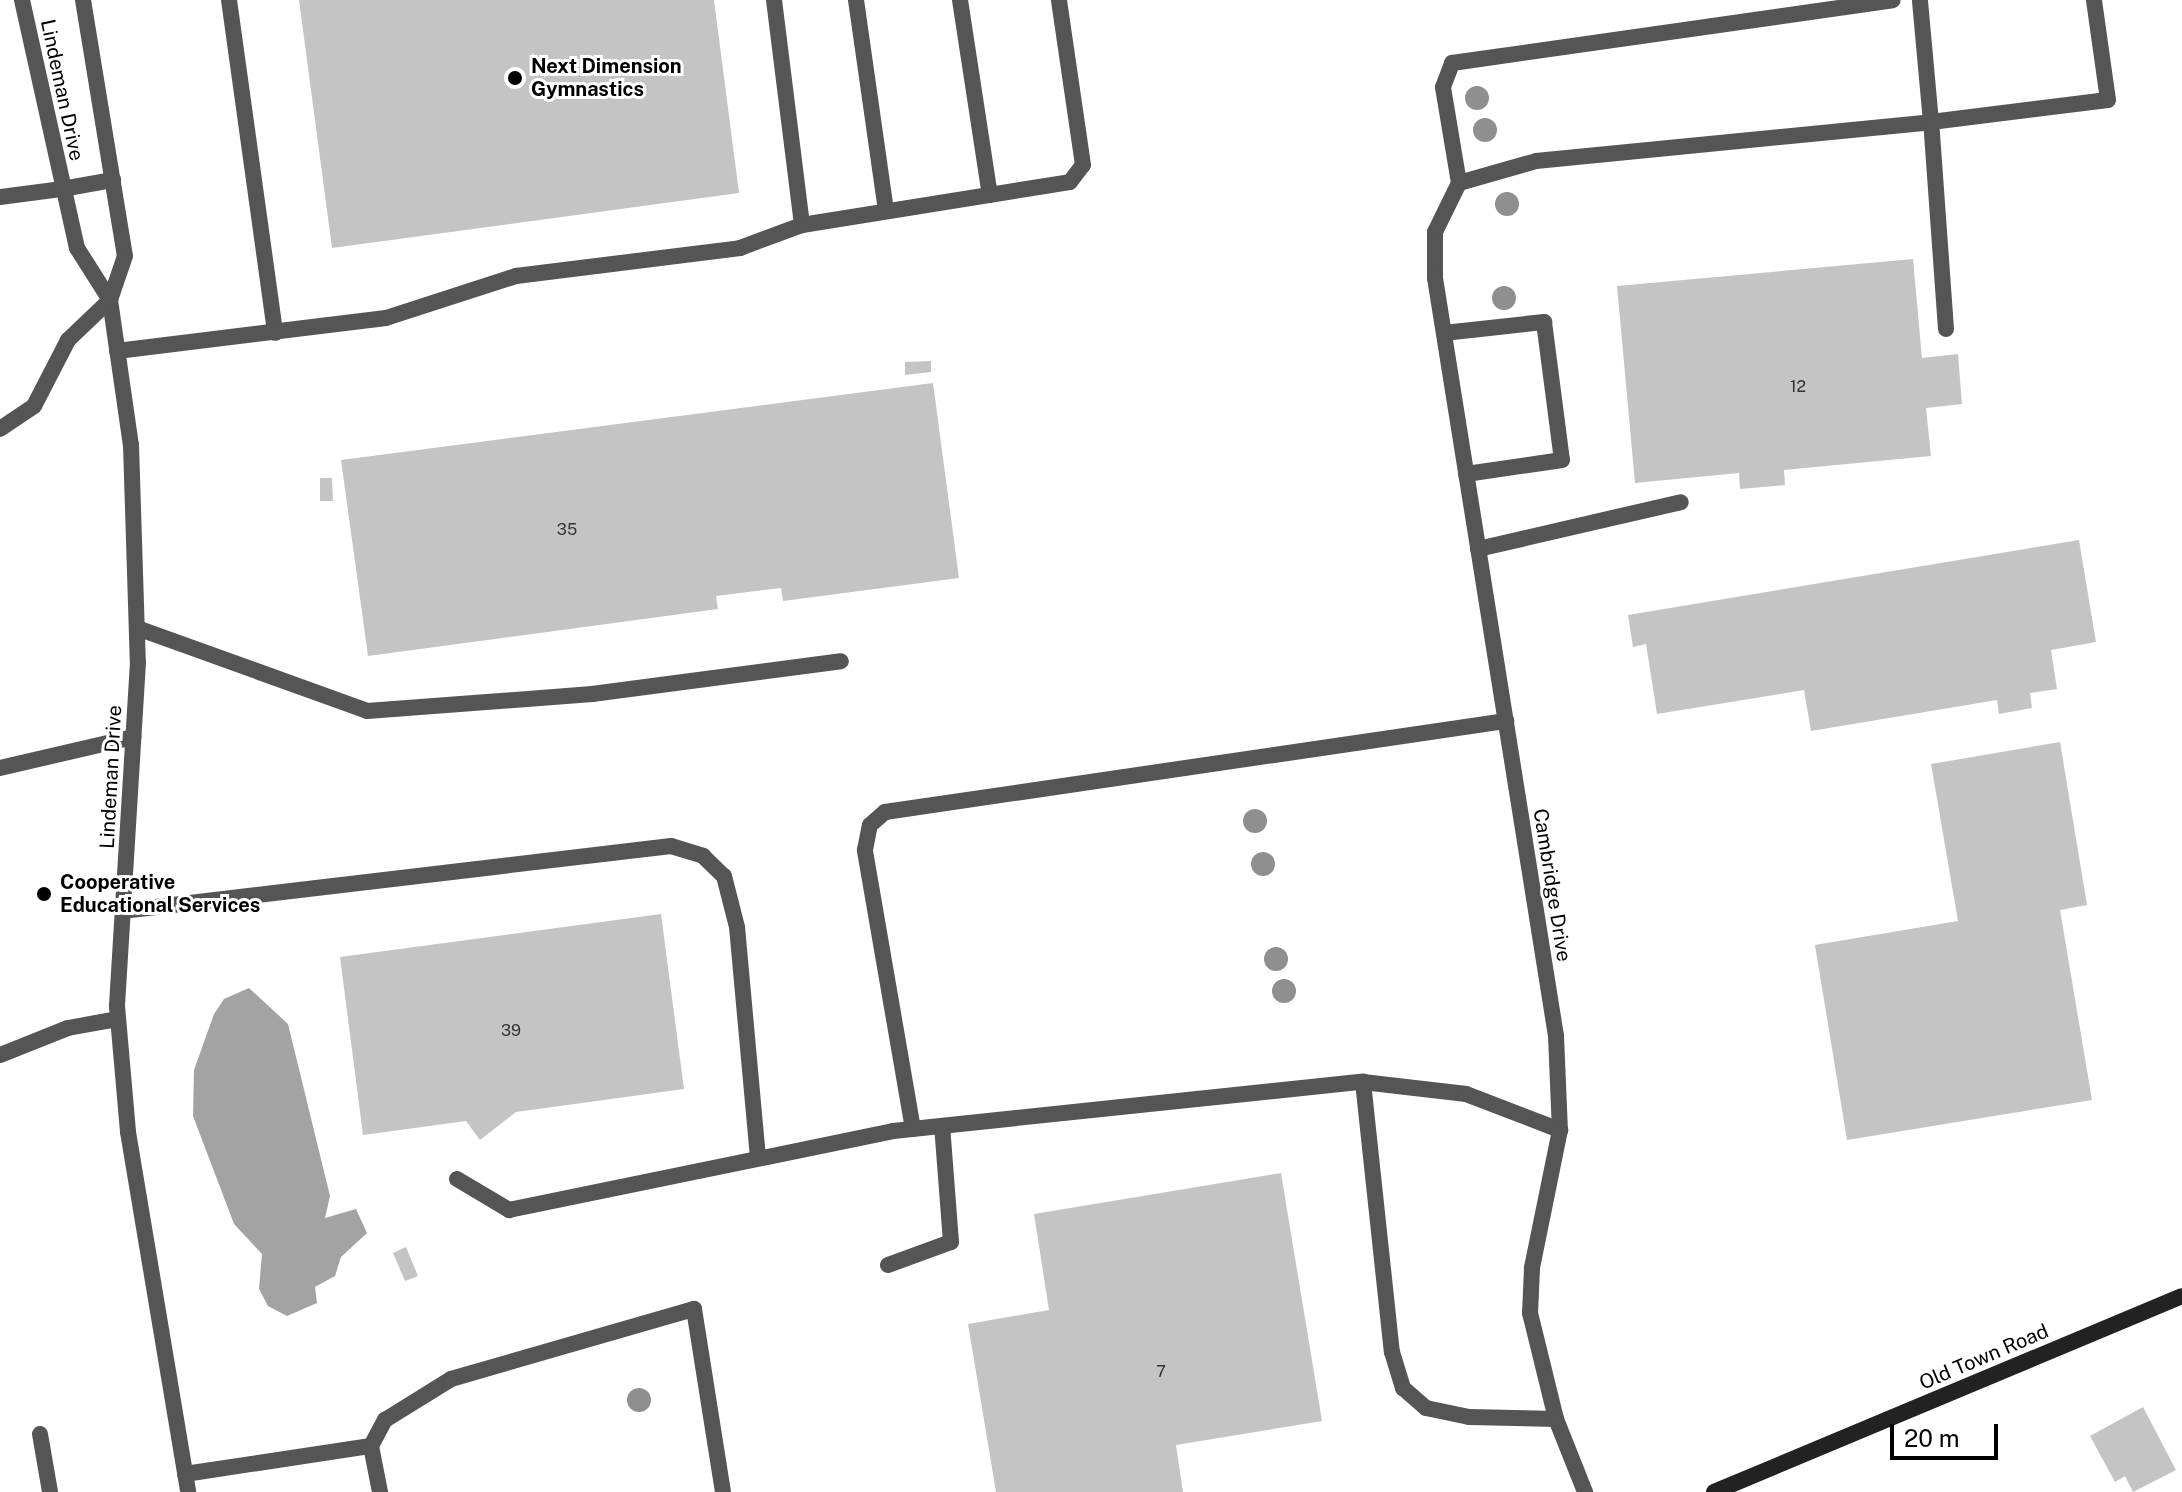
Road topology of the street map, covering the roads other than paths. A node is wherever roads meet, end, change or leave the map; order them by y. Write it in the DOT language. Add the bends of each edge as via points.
graph roads {
  1 [pos="22,0"];
  2 [pos="83,0"];
  3 [pos="229,0"];
  4 [pos="774,0"];
  5 [pos="856,0"];
  6 [pos="960,0"];
  7 [pos="1059,0"];
  8 [pos="1893,0"];
  9 [pos="1920,0"];
  10 [pos="2094,0"];
  11 [pos="1931,122"];
  12 [pos="113,180"];
  13 [pos="1459,183"];
  14 [pos="62,189"];
  15 [pos="990,195"];
  16 [pos="0,197"];
  17 [pos="886,211"];
  18 [pos="802,225"];
  19 [pos="110,300"];
  20 [pos="1946,329"];
  21 [pos="275,333"];
  22 [pos="1444,333"];
  23 [pos="117,351"];
  24 [pos="0,429"];
  25 [pos="1466,474"];
  26 [pos="1681,502"];
  27 [pos="1478,549"];
  28 [pos="137,628"];
  29 [pos="841,661"];
  30 [pos="1506,721"];
  31 [pos="133,737"];
  32 [pos="0,768"];
  33 [pos="122,911"];
  34 [pos="118,1019"];
  35 [pos="0,1055"];
  36 [pos="1363,1082"];
  37 [pos="942,1126"];
  38 [pos="913,1129"];
  39 [pos="1560,1130"];
  40 [pos="758,1156"];
  41 [pos="457,1179"];
  42 [pos="888,1265"];
  43 [pos="2182,1296"];
  44 [pos="1556,1419"];
  45 [pos="40,1434"];
  46 [pos="371,1446"];
  47 [pos="185,1474"];
  48 [pos="50,1492"];
  49 [pos="188,1492"];
  50 [pos="380,1492"];
  51 [pos="723,1492"];
  52 [pos="1585,1492"];
  53 [pos="1714,1492"];
  1 -- 14 [label="street, Lindeman Drive"];
  2 -- 12 [label="street, Lindeman Drive"];
  3 -- 21 [label="street"];
  4 -- 18 [label="street"];
  5 -- 17 [label="street"];
  6 -- 15 [label="street"];
  7 -- 15 [label="street" via="1083,165 1070,182"];
  8 -- 13 [label="street" via="1452,63 1443,87"];
  9 -- 11 [label="street"];
  10 -- 11 [label="street" via="2108,100"];
  11 -- 13 [label="street" via="1536,161"];
  11 -- 20 [label="street"];
  12 -- 14 [label="street, Lindeman Drive"];
  12 -- 19 [label="street, Lindeman Drive" via="125,256"];
  13 -- 22 [label="street, Cambridge Drive" via="1435,232 1435,278"];
  14 -- 16 [label="street"];
  14 -- 19 [label="street, Lindeman Drive" via="77,248"];
  15 -- 17 [label="street"];
  17 -- 18 [label="street"];
  18 -- 21 [label="street" via="740,248 516,276 386,318"];
  19 -- 23 [label="street, Lindeman Drive"];
  19 -- 24 [label="street" via="68,340 34,406"];
  21 -- 23 [label="street"];
  22 -- 25 [label="street, Cambridge Drive"];
  22 -- 25 [label="street" via="1544,322 1562,460"];
  23 -- 28 [label="street, Lindeman Drive" via="131,445"];
  25 -- 27 [label="street, Cambridge Drive"];
  26 -- 27 [label="street"];
  27 -- 30 [label="street, Cambridge Drive"];
  28 -- 29 [label="street" via="367,711 592,694"];
  28 -- 31 [label="street, Lindeman Drive"];
  30 -- 38 [label="street" via="885,812 870,825 865,850"];
  30 -- 39 [label="street, Cambridge Drive" via="1556,1036"];
  31 -- 32 [label="street"];
  31 -- 33 [label="street, Lindeman Drive"];
  33 -- 34 [label="street, Lindeman Drive"];
  33 -- 40 [label="street" via="671,846 703,856 724,876 737,927"];
  34 -- 35 [label="street" via="68,1028"];
  34 -- 47 [label="street, Lindeman Drive" via="128,1132"];
  36 -- 37 [label="street"];
  36 -- 39 [label="street" via="1466,1094"];
  36 -- 44 [label="street" via="1392,1352 1403,1388 1426,1408 1469,1417"];
  37 -- 38 [label="street"];
  37 -- 42 [label="street" via="951,1242"];
  38 -- 40 [label="street"];
  39 -- 44 [label="street, Cambridge Drive" via="1532,1268 1530,1313"];
  40 -- 41 [label="street" via="509,1210"];
  43 -- 53 [label="main road, Old Town Road"];
  44 -- 52 [label="street, Cambridge Drive"];
  45 -- 48 [label="street"];
  46 -- 47 [label="street"];
  46 -- 50 [label="street"];
  46 -- 51 [label="street" via="385,1420 451,1379 694,1309"];
  47 -- 49 [label="street, Lindeman Drive"];
}
